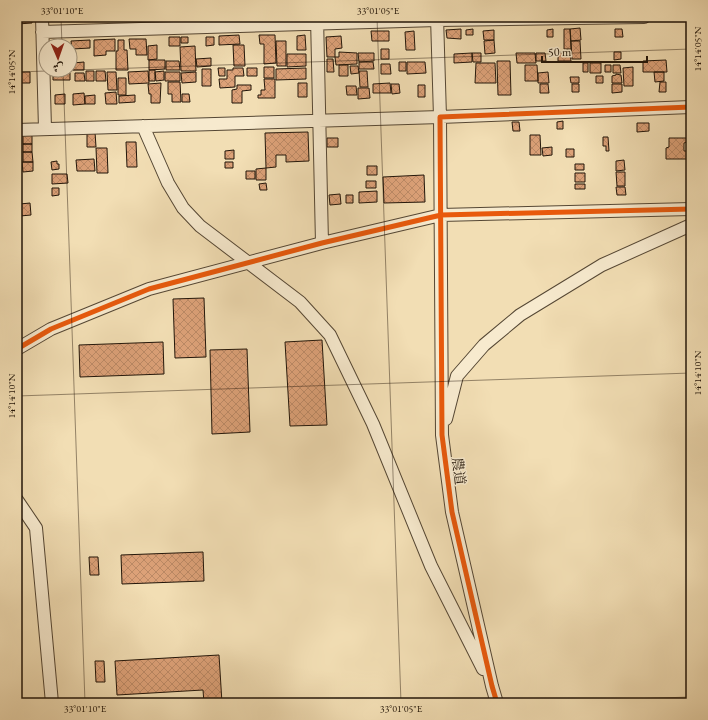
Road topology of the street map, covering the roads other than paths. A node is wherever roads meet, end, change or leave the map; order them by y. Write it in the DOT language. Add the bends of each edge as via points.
graph roads {
  1 [pos="42,17"];
  2 [pos="644,17"];
  3 [pos="437,19"];
  4 [pos="317,20"];
  5 [pos="42,32"];
  6 [pos="691,107"];
  7 [pos="440,117"];
  8 [pos="320,121"];
  9 [pos="143,126"];
  10 [pos="45,129"];
  11 [pos="17,130"];
  12 [pos="691,209"];
  13 [pos="441,215"];
  14 [pos="691,225"];
  15 [pos="322,243"];
  16 [pos="248,262"];
  17 [pos="17,349"];
  18 [pos="442,435"];
  19 [pos="17,500"];
  20 [pos="492,686"];
  21 [pos="52,703"];
  22 [pos="497,703"];
  1 -- 5 [label="street"];
  2 -- 3 [label="street"];
  3 -- 4 [label="street"];
  3 -- 7 [label="street, 農道"];
  4 -- 5 [label="street"];
  4 -- 8 [label="street"];
  5 -- 10 [label="street"];
  6 -- 7 [label="street"];
  7 -- 8 [label="street"];
  7 -- 13 [label="street, 農道"];
  8 -- 9 [label="street"];
  8 -- 15 [label="street"];
  9 -- 10 [label="street"];
  9 -- 16 [label="street" via="168,183 183,208 200,226"];
  10 -- 11 [label="street"];
  12 -- 13 [label="street"];
  13 -- 15 [label="street"];
  13 -- 18 [label="street, 農道"];
  14 -- 18 [label="street" via="602,265 520,315 484,344 457,376"];
  15 -- 16 [label="street"];
  16 -- 17 [label="street" via="149,289 51,329"];
  16 -- 20 [label="street" via="300,302 330,335 373,424 432,566"];
  18 -- 20 [label="street, 農道" via="452,512"];
  19 -- 21 [label="street" via="36,528"];
  20 -- 22 [label="street, 農道"];
}
